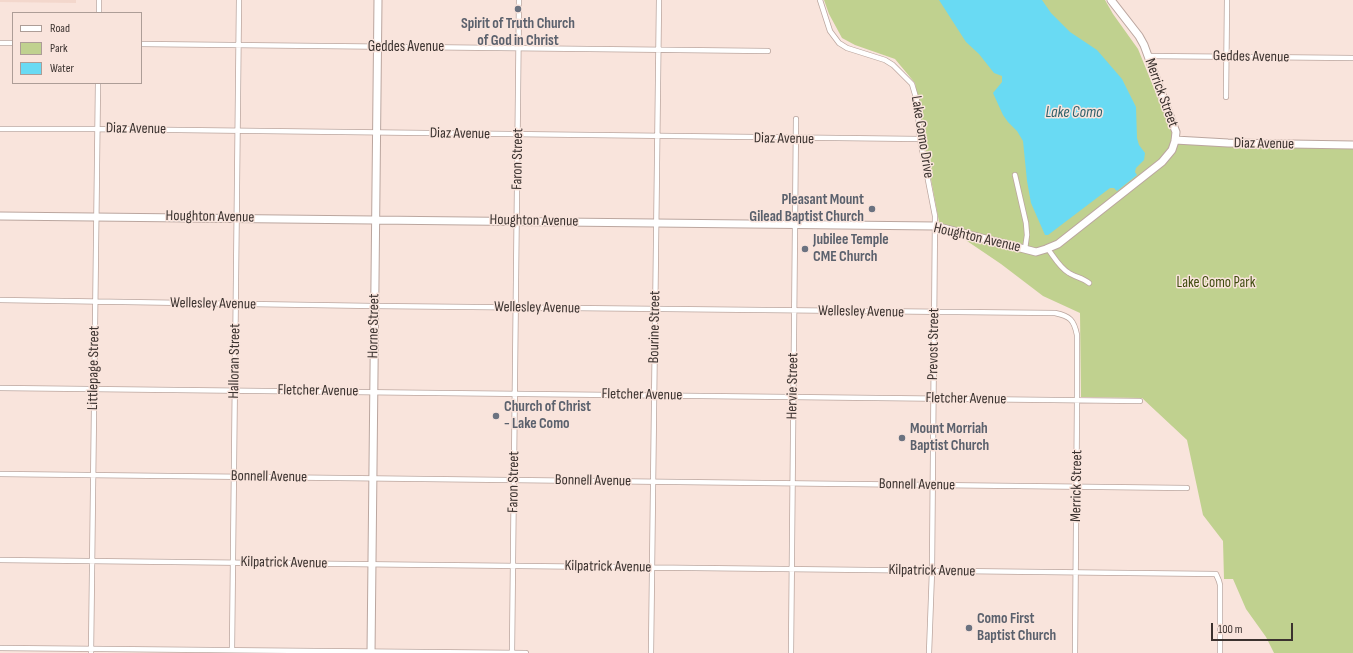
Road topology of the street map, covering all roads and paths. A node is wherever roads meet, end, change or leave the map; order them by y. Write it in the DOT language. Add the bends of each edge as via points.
graph roads {
  1 [pos="99,0"];
  2 [pos="239,0"];
  3 [pos="378,0"];
  4 [pos="520,0"];
  5 [pos="659,0"];
  6 [pos="820,0"];
  7 [pos="1110,0"];
  8 [pos="1227,0"];
  9 [pos="99,12"];
  10 [pos="0,43"];
  11 [pos="12,43"];
  12 [pos="142,44"];
  13 [pos="238,45"];
  14 [pos="377,47"];
  15 [pos="519,47"];
  16 [pos="658,50"];
  17 [pos="768,51"];
  18 [pos="1148,56"];
  19 [pos="1226,57"];
  20 [pos="1353,58"];
  21 [pos="98,84"];
  22 [pos="1226,97"];
  23 [pos="796,119"];
  24 [pos="0,129"];
  25 [pos="97,129"];
  26 [pos="237,131"];
  27 [pos="376,133"];
  28 [pos="518,135"];
  29 [pos="657,137"];
  30 [pos="796,139"];
  31 [pos="920,140"];
  32 [pos="1175,140"];
  33 [pos="1353,145"];
  34 [pos="1015,175"];
  35 [pos="0,216"];
  36 [pos="96,216"];
  37 [pos="236,218"];
  38 [pos="376,219"];
  39 [pos="517,221"];
  40 [pos="656,223"];
  41 [pos="795,225"];
  42 [pos="935,226"];
  43 [pos="1063,240"];
  44 [pos="1048,248"];
  45 [pos="1025,249"];
  46 [pos="1089,283"];
  47 [pos="0,300"];
  48 [pos="95,302"];
  49 [pos="236,304"];
  50 [pos="374,306"];
  51 [pos="516,308"];
  52 [pos="655,310"];
  53 [pos="794,311"];
  54 [pos="934,313"];
  55 [pos="1072,321"];
  56 [pos="0,388"];
  57 [pos="94,388"];
  58 [pos="234,390"];
  59 [pos="374,392"];
  60 [pos="515,394"];
  61 [pos="654,395"];
  62 [pos="793,397"];
  63 [pos="933,399"];
  64 [pos="1078,400"];
  65 [pos="1140,401"];
  66 [pos="0,474"];
  67 [pos="93,475"];
  68 [pos="234,476"];
  69 [pos="373,478"];
  70 [pos="514,480"];
  71 [pos="653,482"];
  72 [pos="792,483"];
  73 [pos="932,485"];
  74 [pos="1076,486"];
  75 [pos="1187,488"];
  76 [pos="0,560"];
  77 [pos="92,561"];
  78 [pos="233,563"];
  79 [pos="372,564"];
  80 [pos="513,566"];
  81 [pos="652,568"];
  82 [pos="791,569"];
  83 [pos="932,571"];
  84 [pos="1076,572"];
  85 [pos="0,648"];
  86 [pos="232,650"];
  87 [pos="91,651"];
  88 [pos="371,652"];
  89 [pos="512,653"];
  90 [pos="526,653"];
  91 [pos="651,653"];
  92 [pos="791,653"];
  93 [pos="929,653"];
  94 [pos="1075,653"];
  95 [pos="1220,653"];
  1 -- 9 [label="street"];
  2 -- 13 [label="street, Halloran Street"];
  3 -- 14 [label="street, Horne Street"];
  4 -- 15 [label="street, Faron Street"];
  5 -- 16 [label="street, Bourine Street"];
  6 -- 31 [label="street, Lake Como Drive" via="830,31 838,43 890,63 912,84 917,101"];
  7 -- 18 [label="street, Merrick Street" via="1139,36"];
  8 -- 19 [label="street"];
  10 -- 11 [label="street"];
  12 -- 13 [label="street, Geddes Avenue"];
  13 -- 14 [label="street, Geddes Avenue"];
  13 -- 26 [label="street, Halloran Street"];
  14 -- 15 [label="street, Geddes Avenue"];
  14 -- 27 [label="street, Horne Street"];
  15 -- 16 [label="street, Geddes Avenue"];
  15 -- 28 [label="street, Faron Street"];
  16 -- 17 [label="street, Geddes Avenue"];
  16 -- 29 [label="street, Bourine Street"];
  18 -- 19 [label="street, Geddes Avenue"];
  18 -- 32 [label="street, Merrick Street" via="1176,132"];
  19 -- 20 [label="street, Geddes Avenue"];
  19 -- 22 [label="street"];
  21 -- 25 [label="street, Littlepage Street"];
  23 -- 30 [label="street, Hervie Street"];
  24 -- 25 [label="street, Diaz Avenue"];
  25 -- 26 [label="street, Diaz Avenue"];
  25 -- 36 [label="street, Littlepage Street"];
  26 -- 27 [label="street, Diaz Avenue"];
  26 -- 37 [label="street, Halloran Street"];
  27 -- 28 [label="street, Diaz Avenue"];
  27 -- 38 [label="street, Horne Street"];
  28 -- 29 [label="street, Diaz Avenue"];
  28 -- 39 [label="street, Faron Street"];
  29 -- 30 [label="street, Diaz Avenue"];
  29 -- 40 [label="street, Bourine Street"];
  30 -- 31 [label="street, Diaz Avenue"];
  30 -- 41 [label="street, Hervie Street"];
  31 -- 42 [label="street, Lake Como Drive"];
  32 -- 33 [label="street, Diaz Avenue"];
  32 -- 43 [label="street, Merrick Street" via="1172,150 1162,162"];
  34 -- 45 [label="street" via="1026,223"];
  35 -- 36 [label="street, Houghton Avenue"];
  36 -- 37 [label="street, Houghton Avenue"];
  36 -- 48 [label="street, Littlepage Street"];
  37 -- 38 [label="street, Houghton Avenue"];
  37 -- 49 [label="street, Halloran Street"];
  38 -- 39 [label="street, Houghton Avenue"];
  38 -- 50 [label="street, Horne Street"];
  39 -- 40 [label="street, Houghton Avenue"];
  39 -- 51 [label="street, Faron Street"];
  40 -- 41 [label="street, Houghton Avenue"];
  40 -- 52 [label="street, Bourine Street"];
  41 -- 42 [label="street, Houghton Avenue"];
  41 -- 53 [label="street, Hervie Street"];
  42 -- 45 [label="street, Houghton Avenue"];
  42 -- 54 [label="street, Prevost Street"];
  43 -- 44 [label="street, Houghton Avenue"];
  44 -- 45 [label="street, Houghton Avenue" via="1036,252"];
  44 -- 46 [label="street" via="1061,267"];
  47 -- 48 [label="street, Wellesley Avenue"];
  48 -- 49 [label="street, Wellesley Avenue"];
  48 -- 57 [label="street, Littlepage Street"];
  49 -- 50 [label="street, Wellesley Avenue"];
  49 -- 58 [label="street, Halloran Street"];
  50 -- 51 [label="street, Wellesley Avenue"];
  50 -- 59 [label="street, Horne Street"];
  51 -- 52 [label="street, Wellesley Avenue"];
  51 -- 60 [label="street, Faron Street"];
  52 -- 53 [label="street, Wellesley Avenue"];
  52 -- 61 [label="street, Bourine Street"];
  53 -- 54 [label="street, Wellesley Avenue"];
  53 -- 62 [label="street, Hervie Street"];
  54 -- 55 [label="street, Wellesley Avenue" via="1055,313"];
  54 -- 63 [label="street, Prevost Street"];
  55 -- 64 [label="street, Merrick Street" via="1077,335"];
  56 -- 57 [label="street, Fletcher Avenue"];
  57 -- 58 [label="street, Fletcher Avenue"];
  57 -- 67 [label="street, Littlepage Street"];
  58 -- 59 [label="street, Fletcher Avenue"];
  58 -- 68 [label="street, Halloran Street"];
  59 -- 60 [label="street, Fletcher Avenue"];
  59 -- 69 [label="street, Horne Street"];
  60 -- 61 [label="street, Fletcher Avenue"];
  60 -- 70 [label="street, Faron Street"];
  61 -- 62 [label="street, Fletcher Avenue"];
  61 -- 71 [label="street, Bourine Street"];
  62 -- 63 [label="street, Fletcher Avenue"];
  62 -- 72 [label="street, Hervie Street"];
  63 -- 64 [label="street, Fletcher Avenue"];
  63 -- 73 [label="street, Prevost Street"];
  64 -- 65 [label="street, Fletcher Avenue"];
  64 -- 74 [label="street, Merrick Street"];
  66 -- 67 [label="street, Bonnell Avenue"];
  67 -- 68 [label="street, Bonnell Avenue"];
  67 -- 77 [label="street, Littlepage Street"];
  68 -- 69 [label="street, Bonnell Avenue"];
  68 -- 78 [label="street, Halloran Street"];
  69 -- 70 [label="street, Bonnell Avenue"];
  69 -- 79 [label="street, Horne Street"];
  70 -- 71 [label="street, Bonnell Avenue"];
  70 -- 80 [label="street, Faron Street"];
  71 -- 72 [label="street, Bonnell Avenue"];
  71 -- 81 [label="street, Bourine Street"];
  72 -- 73 [label="street, Bonnell Avenue"];
  72 -- 82 [label="street, Hervie Street"];
  73 -- 74 [label="street, Bonnell Avenue"];
  73 -- 83 [label="street, Prevost Street"];
  74 -- 75 [label="street, Bonnell Avenue"];
  74 -- 84 [label="street, Merrick Street"];
  76 -- 77 [label="street, Kilpatrick Avenue"];
  77 -- 78 [label="street, Kilpatrick Avenue"];
  77 -- 87 [label="street, Littlepage Street"];
  78 -- 79 [label="street, Kilpatrick Avenue"];
  78 -- 86 [label="street, Halloran Street"];
  79 -- 80 [label="street, Kilpatrick Avenue"];
  79 -- 88 [label="street, Horne Street"];
  80 -- 81 [label="street, Kilpatrick Avenue"];
  80 -- 89 [label="street, Faron Street"];
  81 -- 82 [label="street, Kilpatrick Avenue"];
  81 -- 91 [label="street, Bourine Street"];
  82 -- 83 [label="street, Kilpatrick Avenue"];
  82 -- 92 [label="street, Hervie Street"];
  83 -- 84 [label="street, Kilpatrick Avenue"];
  83 -- 93 [label="street, Prevost Street"];
  84 -- 94 [label="street, Merrick Street"];
  84 -- 95 [label="street, Kilpatrick Avenue" via="1216,574 1220,586"];
  85 -- 87 [label="street"];
  86 -- 87 [label="street"];
  86 -- 88 [label="street"];
  88 -- 89 [label="street"];
  89 -- 90 [label="street"];
}
